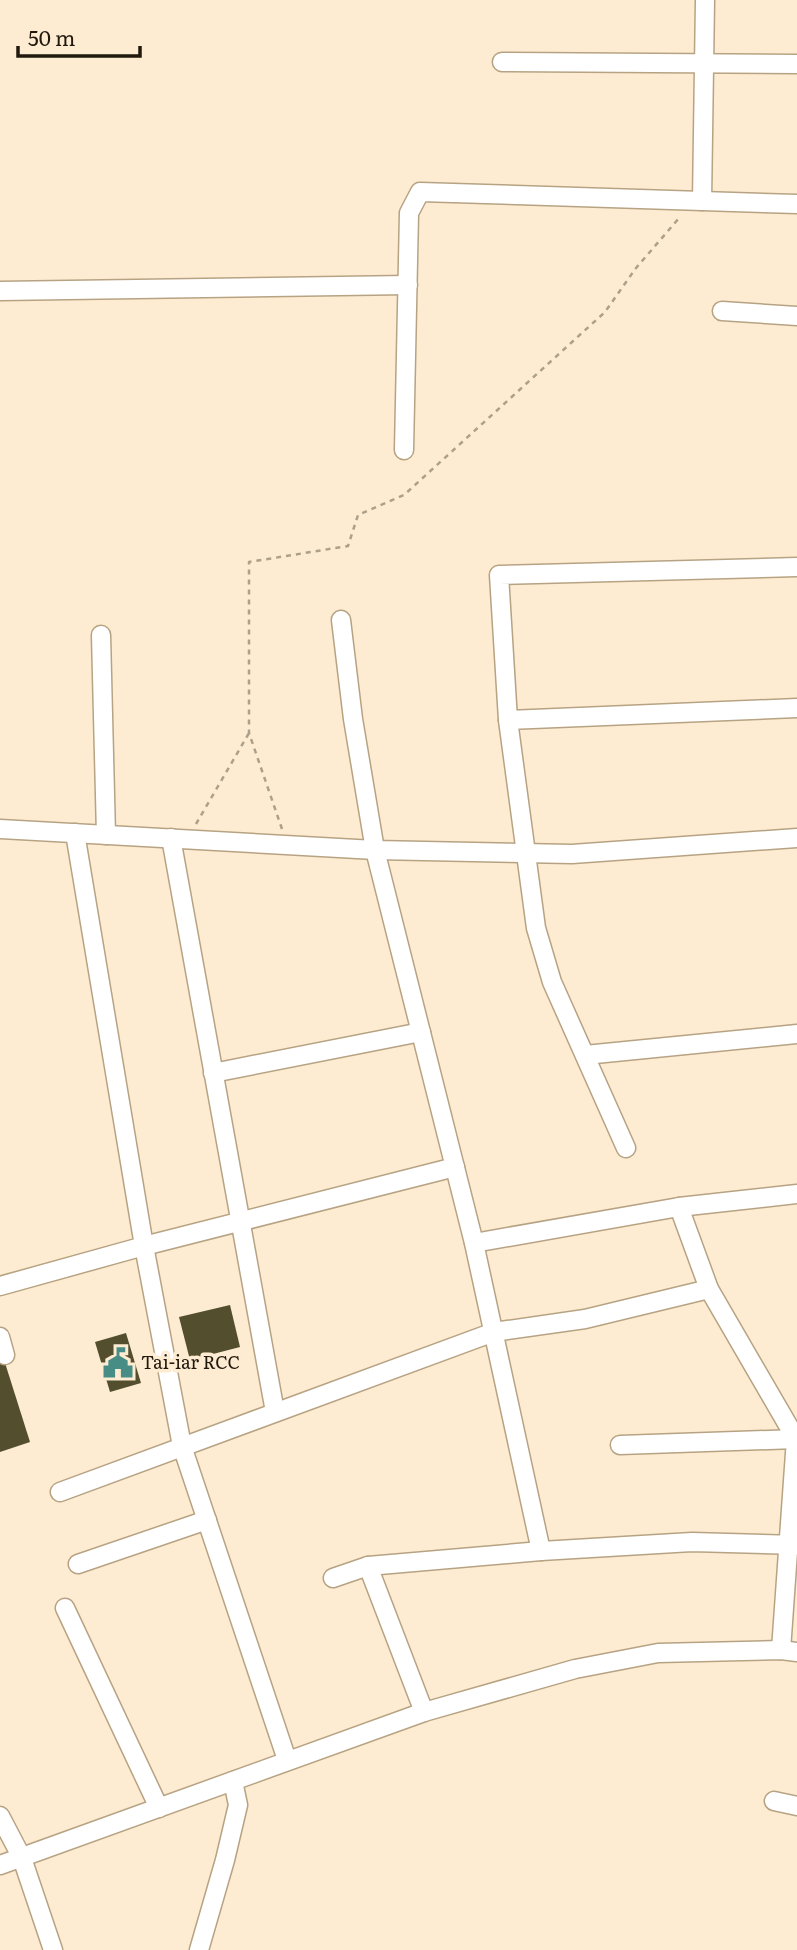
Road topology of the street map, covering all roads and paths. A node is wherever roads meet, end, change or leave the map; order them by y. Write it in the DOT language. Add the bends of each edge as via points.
graph roads {
  1 [pos="705,0"];
  2 [pos="502,62"];
  3 [pos="705,63"];
  4 [pos="797,64"];
  5 [pos="702,201"];
  6 [pos="797,204"];
  7 [pos="680,217"];
  8 [pos="408,285"];
  9 [pos="0,291"];
  10 [pos="722,311"];
  11 [pos="797,316"];
  12 [pos="404,450"];
  13 [pos="797,567"];
  14 [pos="341,621"];
  15 [pos="101,635"];
  16 [pos="797,708"];
  17 [pos="508,720"];
  18 [pos="249,733"];
  19 [pos="0,829"];
  20 [pos="75,833"];
  21 [pos="106,835"];
  22 [pos="797,838"];
  23 [pos="179,839"];
  24 [pos="288,845"];
  25 [pos="375,850"];
  26 [pos="524,853"];
  27 [pos="421,1032"];
  28 [pos="797,1034"];
  29 [pos="585,1055"];
  30 [pos="213,1073"];
  31 [pos="626,1149"];
  32 [pos="455,1167"];
  33 [pos="797,1194"];
  34 [pos="679,1207"];
  35 [pos="240,1222"];
  36 [pos="474,1243"];
  37 [pos="144,1246"];
  38 [pos="0,1286"];
  39 [pos="709,1289"];
  40 [pos="494,1332"];
  41 [pos="275,1412"];
  42 [pos="796,1438"];
  43 [pos="620,1444"];
  44 [pos="182,1446"];
  45 [pos="60,1492"];
  46 [pos="207,1520"];
  47 [pos="793,1544"];
  48 [pos="541,1551"];
  49 [pos="78,1564"];
  50 [pos="368,1566"];
  51 [pos="333,1578"];
  52 [pos="65,1608"];
  53 [pos="789,1651"];
  54 [pos="424,1712"];
  55 [pos="287,1760"];
  56 [pos="233,1781"];
  57 [pos="774,1801"];
  58 [pos="797,1806"];
  59 [pos="159,1808"];
  60 [pos="0,1816"];
  61 [pos="22,1858"];
  62 [pos="0,1865"];
  63 [pos="53,1950"];
  64 [pos="200,1950"];
  1 -- 3 [label="street"];
  2 -- 3 [label="street"];
  3 -- 4 [label="street"];
  3 -- 5 [label="street"];
  5 -- 6 [label="street"];
  5 -- 8 [label="street" via="420,192 409,213"];
  7 -- 18 [label="path" via="605,312 404,495 358,514 348,546 249,562"];
  8 -- 9 [label="street"];
  8 -- 12 [label="street"];
  10 -- 11 [label="street"];
  13 -- 17 [label="street" via="499,575"];
  14 -- 25 [label="street"];
  15 -- 21 [label="street"];
  16 -- 17 [label="street"];
  17 -- 26 [label="street"];
  18 -- 23 [label="path"];
  18 -- 24 [label="path"];
  19 -- 20 [label="street"];
  20 -- 21 [label="street"];
  20 -- 37 [label="street"];
  21 -- 23 [label="street"];
  22 -- 26 [label="street" via="572,854"];
  23 -- 24 [label="street"];
  23 -- 30 [label="street"];
  24 -- 25 [label="street"];
  25 -- 26 [label="street"];
  25 -- 27 [label="street"];
  26 -- 29 [label="street" via="536,928 552,982"];
  27 -- 30 [label="street"];
  27 -- 32 [label="street"];
  28 -- 29 [label="street"];
  29 -- 31 [label="street"];
  30 -- 35 [label="street"];
  32 -- 35 [label="street"];
  32 -- 36 [label="street"];
  33 -- 34 [label="street"];
  34 -- 36 [label="street"];
  34 -- 39 [label="street"];
  35 -- 37 [label="street"];
  35 -- 41 [label="street"];
  36 -- 40 [label="street"];
  37 -- 38 [label="street"];
  37 -- 44 [label="street"];
  39 -- 40 [label="street" via="585,1319"];
  39 -- 42 [label="street"];
  40 -- 41 [label="street"];
  40 -- 48 [label="street"];
  41 -- 44 [label="street"];
  42 -- 43 [label="street"];
  42 -- 47 [label="street"];
  44 -- 45 [label="street"];
  44 -- 46 [label="street"];
  46 -- 49 [label="street"];
  46 -- 55 [label="street"];
  47 -- 48 [label="street" via="692,1542"];
  47 -- 53 [label="street"];
  48 -- 50 [label="street"];
  50 -- 51 [label="street"];
  50 -- 54 [label="street"];
  52 -- 59 [label="street"];
  53 -- 54 [label="street" via="658,1653 575,1669"];
  54 -- 55 [label="street"];
  55 -- 56 [label="street"];
  56 -- 59 [label="street"];
  56 -- 64 [label="street" via="238,1805"];
  57 -- 58 [label="street"];
  59 -- 61 [label="street"];
  60 -- 61 [label="street"];
  61 -- 62 [label="street"];
  61 -- 63 [label="street"];
}
